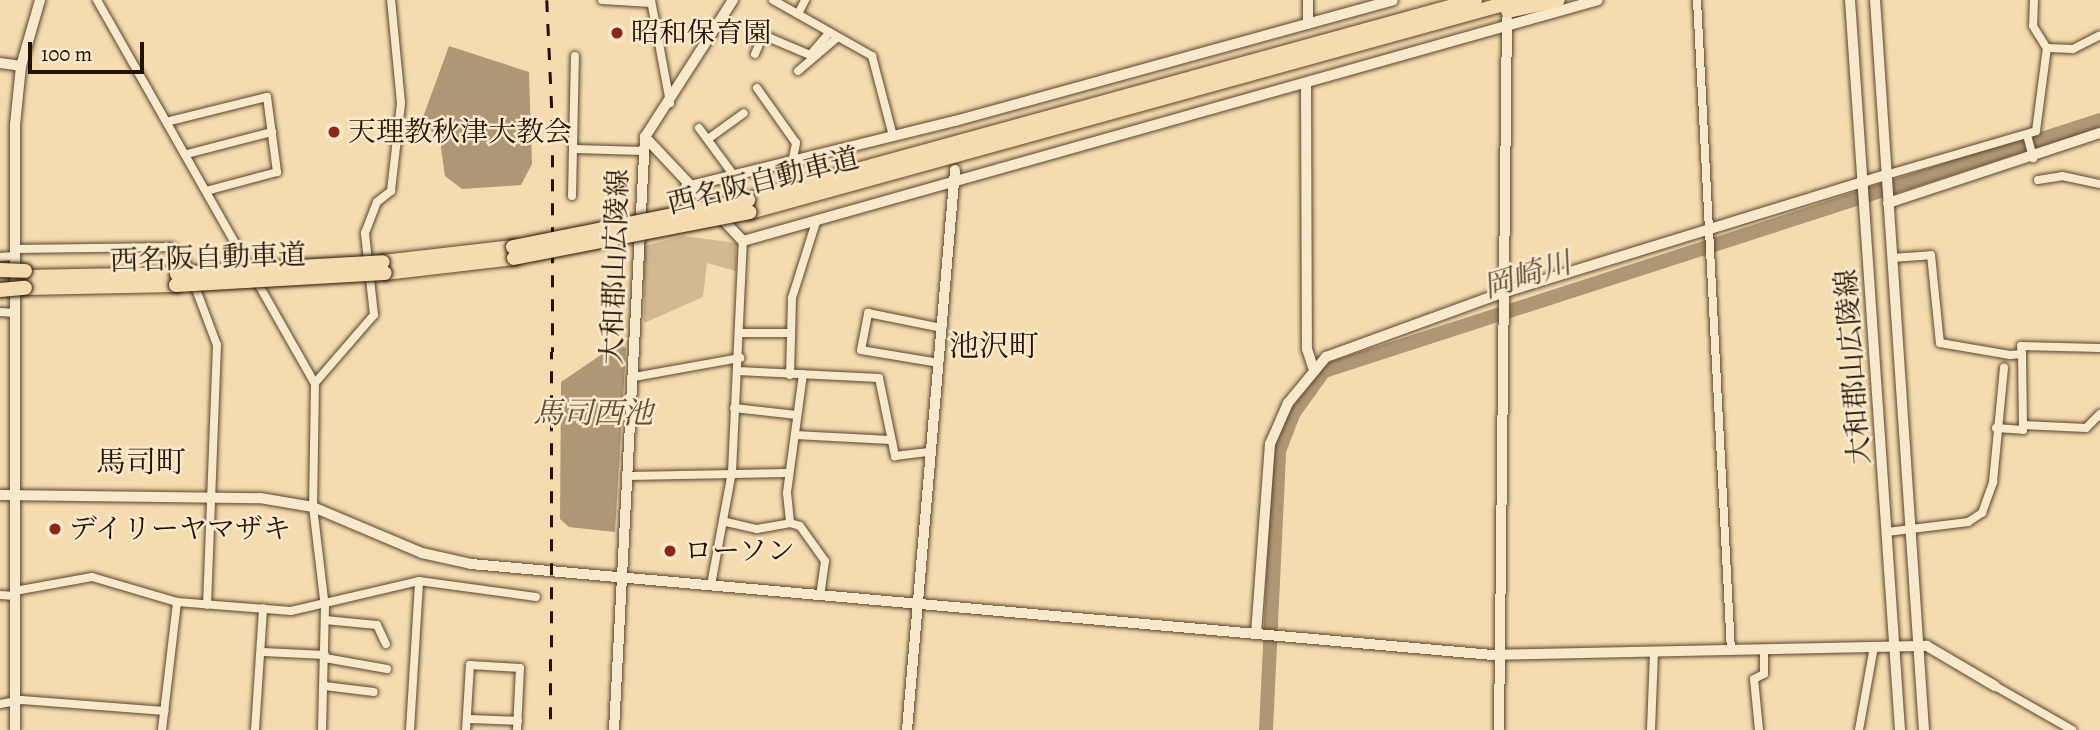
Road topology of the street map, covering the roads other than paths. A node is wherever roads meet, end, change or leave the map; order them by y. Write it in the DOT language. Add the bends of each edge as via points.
graph roads {
  1 [pos="40,0"];
  2 [pos="96,0"];
  3 [pos="391,0"];
  4 [pos="602,0"];
  5 [pos="733,0"];
  6 [pos="773,0"];
  7 [pos="805,0"];
  8 [pos="1308,0"];
  9 [pos="1393,0"];
  10 [pos="1462,0"];
  11 [pos="1475,0"];
  12 [pos="1518,0"];
  13 [pos="1558,0"];
  14 [pos="1598,0"];
  15 [pos="1697,0"];
  16 [pos="1850,0"];
  17 [pos="1875,0"];
  18 [pos="2034,0"];
  19 [pos="651,2"];
  20 [pos="798,14"];
  21 [pos="1421,16"];
  22 [pos="1308,24"];
  23 [pos="1507,24"];
  24 [pos="834,34"];
  25 [pos="2100,35"];
  26 [pos="2047,48"];
  27 [pos="755,54"];
  28 [pos="1323,55"];
  29 [pos="575,56"];
  30 [pos="0,63"];
  31 [pos="21,66"];
  32 [pos="798,71"];
  33 [pos="1306,84"];
  34 [pos="757,88"];
  35 [pos="671,104"];
  36 [pos="744,113"];
  37 [pos="170,121"];
  38 [pos="699,128"];
  39 [pos="272,132"];
  40 [pos="2100,133"];
  41 [pos="2027,135"];
  42 [pos="893,136"];
  43 [pos="645,137"];
  44 [pos="708,139"];
  45 [pos="575,149"];
  46 [pos="643,152"];
  47 [pos="187,154"];
  48 [pos="2033,158"];
  49 [pos="792,163"];
  50 [pos="955,170"];
  51 [pos="735,177"];
  52 [pos="1886,177"];
  53 [pos="2038,180"];
  54 [pos="955,182"];
  55 [pos="1863,184"];
  56 [pos="2100,184"];
  57 [pos="686,187"];
  58 [pos="206,191"];
  59 [pos="572,196"];
  60 [pos="1888,201"];
  61 [pos="749,206"];
  62 [pos="816,222"];
  63 [pos="1710,233"];
  64 [pos="743,242"];
  65 [pos="14,253"];
  66 [pos="0,257"];
  67 [pos="1892,258"];
  68 [pos="0,271"];
  69 [pos="0,277"];
  70 [pos="25,279"];
  71 [pos="176,280"];
  72 [pos="0,289"];
  73 [pos="1505,295"];
  74 [pos="0,313"];
  75 [pos="14,313"];
  76 [pos="942,328"];
  77 [pos="742,333"];
  78 [pos="789,333"];
  79 [pos="2100,348"];
  80 [pos="2022,354"];
  81 [pos="740,358"];
  82 [pos="2005,361"];
  83 [pos="939,363"];
  84 [pos="1313,367"];
  85 [pos="738,371"];
  86 [pos="803,374"];
  87 [pos="790,375"];
  88 [pos="634,377"];
  89 [pos="315,383"];
  90 [pos="734,408"];
  91 [pos="2100,414"];
  92 [pos="797,415"];
  93 [pos="2023,425"];
  94 [pos="1996,428"];
  95 [pos="794,435"];
  96 [pos="890,440"];
  97 [pos="929,452"];
  98 [pos="732,472"];
  99 [pos="786,473"];
  100 [pos="629,476"];
  101 [pos="0,488"];
  102 [pos="15,494"];
  103 [pos="0,495"];
  104 [pos="211,495"];
  105 [pos="313,507"];
  106 [pos="726,522"];
  107 [pos="790,523"];
  108 [pos="1910,530"];
  109 [pos="1887,532"];
  110 [pos="620,576"];
  111 [pos="419,581"];
  112 [pos="711,585"];
  113 [pos="15,593"];
  114 [pos="0,595"];
  115 [pos="820,595"];
  116 [pos="536,597"];
  117 [pos="177,602"];
  118 [pos="918,603"];
  119 [pos="207,605"];
  120 [pos="325,607"];
  121 [pos="263,608"];
  122 [pos="325,620"];
  123 [pos="1259,634"];
  124 [pos="386,644"];
  125 [pos="1918,646"];
  126 [pos="1874,647"];
  127 [pos="1895,647"];
  128 [pos="1764,650"];
  129 [pos="1731,651"];
  130 [pos="263,652"];
  131 [pos="1654,653"];
  132 [pos="1502,656"];
  133 [pos="325,657"];
  134 [pos="387,669"];
  135 [pos="324,686"];
  136 [pos="1995,686"];
  137 [pos="374,692"];
  138 [pos="15,703"];
  139 [pos="0,704"];
  140 [pos="165,711"];
  141 [pos="467,719"];
  142 [pos="518,725"];
  143 [pos="15,730"];
  144 [pos="162,730"];
  145 [pos="255,730"];
  146 [pos="322,730"];
  147 [pos="410,730"];
  148 [pos="466,730"];
  149 [pos="614,730"];
  150 [pos="907,730"];
  151 [pos="1499,730"];
  152 [pos="1650,730"];
  153 [pos="1759,730"];
  154 [pos="1859,730"];
  155 [pos="1900,730"];
  156 [pos="1924,730"];
  157 [pos="2073,730"];
  1 -- 31 [label="main road"];
  2 -- 37 [label="street" via="108,29 137,62"];
  3 -- 89 [label="street" via="401,103 391,191 377,202 365,233 374,315"];
  4 -- 19 [label="street"];
  5 -- 35 [label="main road, 大和郡山広陵線"];
  6 -- 20 [label="street"];
  7 -- 20 [label="street"];
  8 -- 22 [label="street"];
  9 -- 22 [label="street"];
  10 -- 21 [label="highway"];
  11 -- 21 [label="highway, 西名阪自動車道"];
  12 -- 28 [label="highway, 西名阪自動車道"];
  13 -- 28 [label="highway"];
  14 -- 23 [label="street"];
  15 -- 63 [label="street"];
  16 -- 55 [label="main road, 大和郡山広陵線"];
  17 -- 52 [label="main road, 大和郡山広陵線"];
  18 -- 26 [label="street" via="2033,26"];
  19 -- 35 [label="street"];
  20 -- 24 [label="street"];
  21 -- 61 [label="highway, 西名阪自動車道"];
  22 -- 42 [label="street" via="956,126"];
  23 -- 33 [label="street"];
  23 -- 73 [label="street"];
  24 -- 27 [label="street" via="810,55 763,35"];
  24 -- 32 [label="street"];
  24 -- 42 [label="street" via="875,62"];
  25 -- 26 [label="street" via="2073,49"];
  26 -- 41 [label="street" via="2036,131"];
  28 -- 61 [label="highway, 西名阪自動車道"];
  29 -- 45 [label="street"];
  30 -- 31 [label="main road"];
  31 -- 65 [label="main road"];
  33 -- 54 [label="street"];
  33 -- 84 [label="street" via="1307,349"];
  34 -- 49 [label="street" via="796,143"];
  35 -- 43 [label="main road, 大和郡山広陵線"];
  36 -- 44 [label="street"];
  37 -- 39 [label="street" via="267,97"];
  37 -- 47 [label="street"];
  38 -- 44 [label="street"];
  39 -- 47 [label="street"];
  39 -- 58 [label="street" via="277,172"];
  40 -- 48 [label="street"];
  41 -- 48 [label="street"];
  41 -- 52 [label="street"];
  42 -- 49 [label="street"];
  43 -- 46 [label="main road, 大和郡山広陵線"];
  43 -- 57 [label="street"];
  44 -- 51 [label="street"];
  45 -- 46 [label="street"];
  45 -- 59 [label="street"];
  46 -- 88 [label="main road, 大和郡山広陵線"];
  47 -- 58 [label="street"];
  48 -- 60 [label="street"];
  49 -- 51 [label="street"];
  50 -- 54 [label="street"];
  51 -- 57 [label="street"];
  52 -- 55 [label="street"];
  52 -- 60 [label="main road, 大和郡山広陵線"];
  53 -- 56 [label="street" via="2062,176"];
  54 -- 62 [label="street"];
  54 -- 76 [label="street"];
  55 -- 63 [label="street"];
  55 -- 109 [label="main road, 大和郡山広陵線"];
  57 -- 64 [label="street"];
  58 -- 89 [label="street"];
  60 -- 67 [label="main road, 大和郡山広陵線"];
  61 -- 71 [label="highway, 西名阪自動車道, bridge" via="513,252 384,268"];
  62 -- 64 [label="street"];
  62 -- 78 [label="street" via="792,298"];
  63 -- 73 [label="street"];
  63 -- 129 [label="street"];
  64 -- 77 [label="street"];
  65 -- 66 [label="street"];
  65 -- 75 [label="main road"];
  65 -- 104 [label="street" via="172,247 180,252 217,345"];
  67 -- 82 [label="street" via="1931,255 1940,343"];
  67 -- 108 [label="main road, 大和郡山広陵線"];
  68 -- 70 [label="highway, bridge"];
  69 -- 70 [label="highway, 西名阪自動車道"];
  70 -- 71 [label="highway, 西名阪自動車道"];
  70 -- 71 [label="highway, 西名阪自動車道" via="140,275"];
  70 -- 72 [label="highway, 西名阪自動車道, bridge"];
  73 -- 84 [label="street" via="1340,349"];
  73 -- 132 [label="street"];
  74 -- 75 [label="street"];
  75 -- 102 [label="main road"];
  76 -- 83 [label="street"];
  76 -- 83 [label="street" via="868,313 861,350"];
  77 -- 78 [label="street"];
  77 -- 81 [label="street"];
  78 -- 87 [label="street"];
  79 -- 80 [label="street" via="2021,346"];
  80 -- 82 [label="street"];
  80 -- 93 [label="street"];
  81 -- 85 [label="street"];
  81 -- 88 [label="street"];
  82 -- 94 [label="street"];
  83 -- 97 [label="street"];
  84 -- 123 [label="street" via="1270,444"];
  85 -- 87 [label="street"];
  85 -- 90 [label="street"];
  86 -- 87 [label="street"];
  86 -- 92 [label="street"];
  86 -- 96 [label="street" via="879,378"];
  88 -- 100 [label="main road, 大和郡山広陵線"];
  89 -- 105 [label="street"];
  90 -- 92 [label="street"];
  90 -- 98 [label="street"];
  91 -- 93 [label="street" via="2086,428"];
  92 -- 95 [label="street"];
  93 -- 94 [label="street" via="2023,430"];
  94 -- 108 [label="street" via="1993,482 1982,513 1968,522"];
  95 -- 96 [label="street"];
  95 -- 99 [label="street"];
  96 -- 97 [label="street" via="895,456"];
  97 -- 118 [label="street"];
  98 -- 99 [label="street"];
  98 -- 100 [label="street"];
  98 -- 106 [label="street"];
  99 -- 107 [label="street"];
  100 -- 110 [label="main road, 大和郡山広陵線"];
  101 -- 102 [label="street"];
  102 -- 103 [label="street"];
  102 -- 104 [label="street"];
  102 -- 113 [label="main road"];
  104 -- 105 [label="street"];
  104 -- 119 [label="street"];
  105 -- 110 [label="street" via="444,559"];
  105 -- 120 [label="street"];
  106 -- 107 [label="street" via="757,528"];
  106 -- 112 [label="street" via="715,540"];
  107 -- 115 [label="street" via="821,553"];
  108 -- 109 [label="street"];
  108 -- 125 [label="main road, 大和郡山広陵線"];
  109 -- 127 [label="main road, 大和郡山広陵線"];
  110 -- 112 [label="street"];
  110 -- 149 [label="main road, 大和郡山広陵線"];
  111 -- 116 [label="street"];
  111 -- 120 [label="street"];
  111 -- 147 [label="street"];
  112 -- 115 [label="street"];
  113 -- 114 [label="street"];
  113 -- 117 [label="street" via="92,577"];
  113 -- 138 [label="main road"];
  115 -- 118 [label="street"];
  117 -- 119 [label="street"];
  117 -- 140 [label="street"];
  118 -- 123 [label="street"];
  118 -- 150 [label="street"];
  119 -- 121 [label="street"];
  120 -- 121 [label="street"];
  120 -- 122 [label="street"];
  121 -- 130 [label="street"];
  122 -- 124 [label="street" via="383,627"];
  122 -- 133 [label="street"];
  123 -- 132 [label="street"];
  125 -- 127 [label="street"];
  125 -- 136 [label="street"];
  125 -- 156 [label="main road, 大和郡山広陵線"];
  126 -- 127 [label="street"];
  126 -- 128 [label="street"];
  126 -- 154 [label="street"];
  127 -- 155 [label="main road, 大和郡山広陵線"];
  128 -- 129 [label="street"];
  128 -- 153 [label="street" via="1764,674 1754,679"];
  129 -- 131 [label="street"];
  130 -- 133 [label="street"];
  130 -- 145 [label="street"];
  131 -- 132 [label="street"];
  131 -- 152 [label="street"];
  132 -- 151 [label="street"];
  133 -- 134 [label="street"];
  133 -- 135 [label="street"];
  135 -- 137 [label="street"];
  135 -- 146 [label="street"];
  136 -- 157 [label="street"];
  138 -- 139 [label="street"];
  138 -- 140 [label="street"];
  138 -- 143 [label="main road"];
  140 -- 144 [label="street"];
  141 -- 142 [label="street"];
  141 -- 142 [label="street" via="470,666 520,668"];
  141 -- 148 [label="street"];
}
